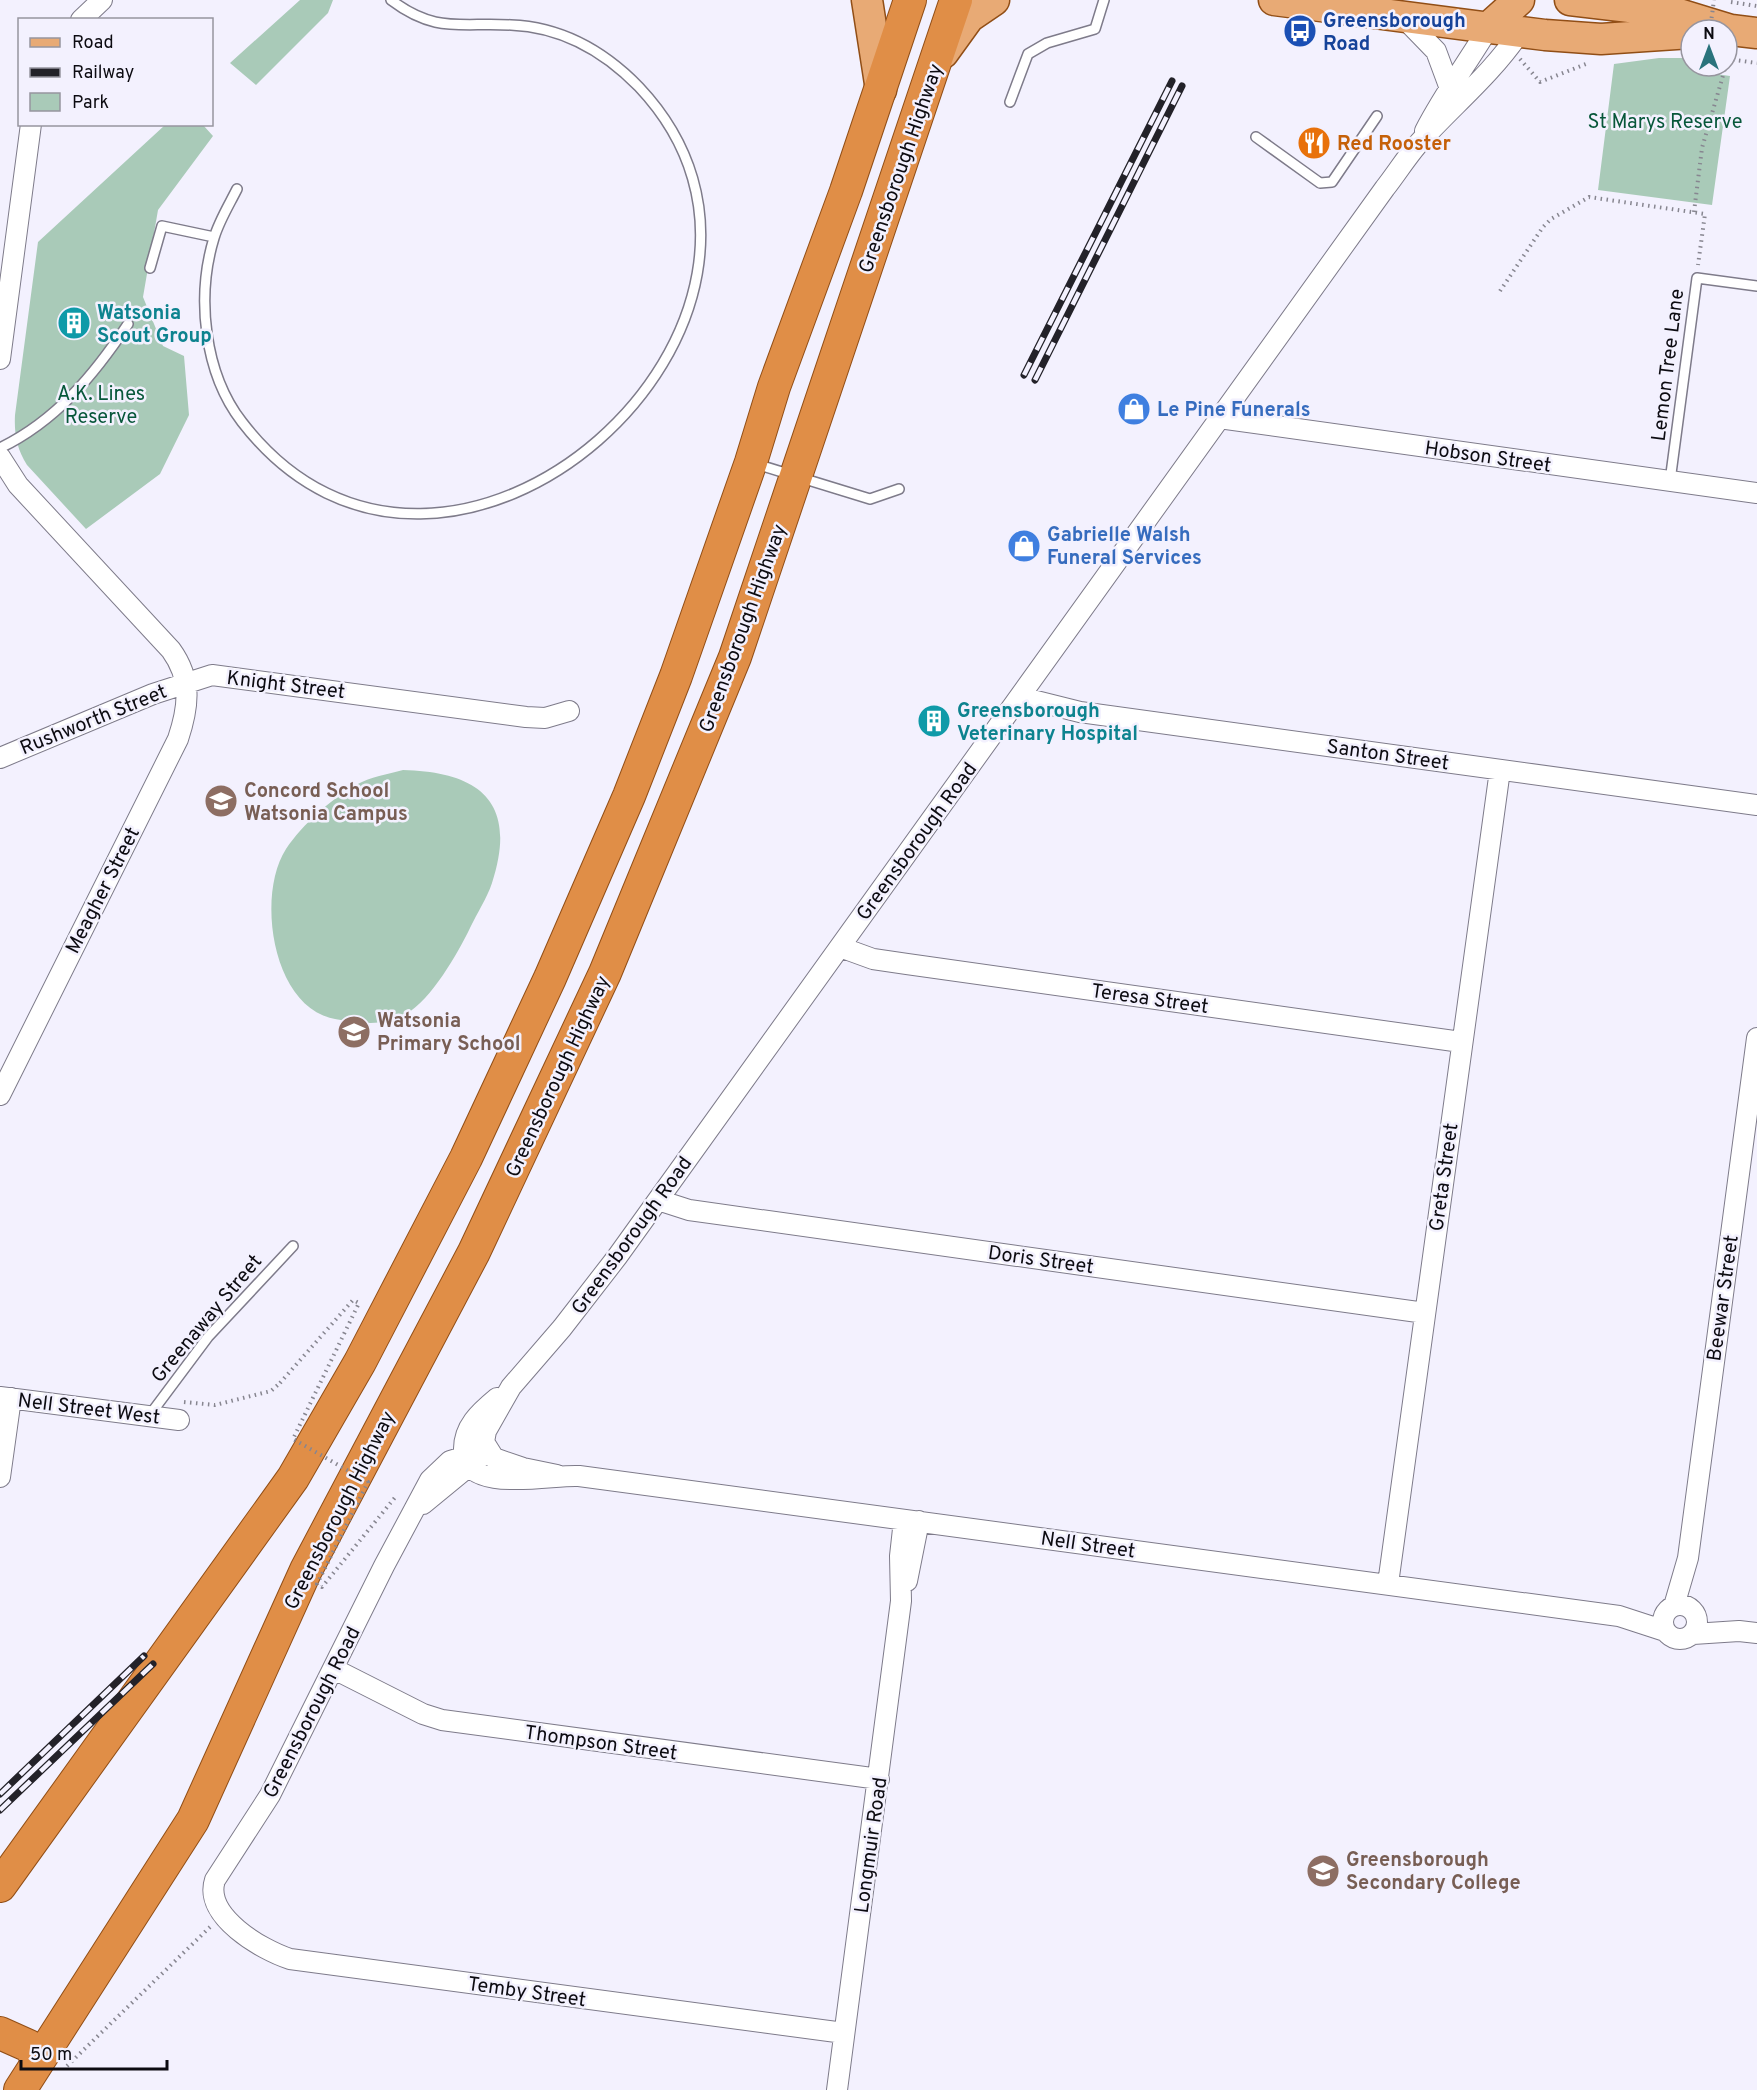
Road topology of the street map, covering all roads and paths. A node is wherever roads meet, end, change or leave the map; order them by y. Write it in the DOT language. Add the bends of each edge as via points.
graph roads {
  1 [pos="102,0"];
  2 [pos="391,0"];
  3 [pos="867,0"];
  4 [pos="910,0"];
  5 [pos="956,0"];
  6 [pos="994,0"];
  7 [pos="1104,0"];
  8 [pos="1274,0"];
  9 [pos="1519,0"];
  10 [pos="1524,0"];
  11 [pos="1570,0"];
  12 [pos="1713,0"];
  13 [pos="1757,6"];
  14 [pos="1402,16"];
  15 [pos="83,18"];
  16 [pos="1691,18"];
  17 [pos="1723,18"];
  18 [pos="1489,27"];
  19 [pos="1520,32"];
  20 [pos="1679,34"];
  21 [pos="1739,61"];
  22 [pos="1757,63"];
  23 [pos="933,72"];
  24 [pos="1722,78"];
  25 [pos="1449,86"];
  26 [pos="881,90"];
  27 [pos="1010,102"];
  28 [pos="1377,116"];
  29 [pos="31,126"];
  30 [pos="1256,137"];
  31 [pos="1419,144"];
  32 [pos="237,189"];
  33 [pos="1694,212"];
  34 [pos="214,237"];
  35 [pos="150,268"];
  36 [pos="1697,278"];
  37 [pos="1757,286"];
  38 [pos="1500,291"];
  39 [pos="128,324"];
  40 [pos="0,359"];
  41 [pos="1220,418"];
  42 [pos="0,448"];
  43 [pos="0,457"];
  44 [pos="751,462"];
  45 [pos="795,477"];
  46 [pos="1670,481"];
  47 [pos="898,489"];
  48 [pos="1757,493"];
  49 [pos="187,681"];
  50 [pos="1020,698"];
  51 [pos="569,711"];
  52 [pos="0,758"];
  53 [pos="1500,770"];
  54 [pos="1757,805"];
  55 [pos="840,947"];
  56 [pos="1757,1038"];
  57 [pos="1461,1042"];
  58 [pos="0,1095"];
  59 [pos="658,1200"];
  60 [pos="293,1246"];
  61 [pos="1425,1312"];
  62 [pos="511,1387"];
  63 [pos="5,1398"];
  64 [pos="179,1412"];
  65 [pos="149,1416"];
  66 [pos="488,1450"];
  67 [pos="467,1460"];
  68 [pos="556,1475"];
  69 [pos="0,1477"];
  70 [pos="397,1495"];
  71 [pos="912,1520"];
  72 [pos="1388,1584"];
  73 [pos="1681,1618"];
  74 [pos="1748,1632"];
  75 [pos="334,1669"];
  76 [pos="879,1779"];
  77 [pos="0,1886"];
  78 [pos="223,1914"];
  79 [pos="0,2032"];
  80 [pos="844,2033"];
  81 [pos="49,2067"];
  82 [pos="20,2090"];
  83 [pos="837,2090"];
  1 -- 15 [label="street"];
  2 -- 34 [label="lane" via="425,21 443,25 534,27 580,41 628,77 673,133 693,181 700,254 682,328 651,382 584,453 553,475 500,501 453,511 399,513 342,502 293,474 253,437 228,404 210,351 206,313"];
  3 -- 26 [label="main road"];
  4 -- 26 [label="highway"];
  5 -- 23 [label="highway, Greensborough Highway"];
  6 -- 23 [label="main road" via="969,16"];
  7 -- 27 [label="lane" via="1095,29 1047,43 1028,54"];
  8 -- 14 [label="main road"];
  9 -- 18 [label="main road, Greensborough Road"];
  10 -- 19 [label="main road, Greensborough Road"];
  11 -- 16 [label="main road" via="1672,12"];
  12 -- 13 [label="path"];
  12 -- 17 [label="path, bridge"];
  14 -- 18 [label="main road"];
  14 -- 25 [label="street" via="1436,51"];
  18 -- 19 [label="main road"];
  18 -- 25 [label="street, Greensborough Road"];
  19 -- 20 [label="main road" via="1601,39"];
  19 -- 31 [label="street, Greensborough Road" via="1465,99"];
  21 -- 22 [label="path"];
  23 -- 45 [label="highway, Greensborough Highway"];
  24 -- 33 [label="path" via="1702,148"];
  25 -- 31 [label="street, Greensborough Road"];
  26 -- 44 [label="highway" via="777,378"];
  28 -- 30 [label="lane" via="1327,184 1320,183"];
  29 -- 40 [label="street"];
  31 -- 41 [label="street, Greensborough Road"];
  32 -- 34 [label="lane"];
  33 -- 36 [label="path" via="1705,214"];
  33 -- 38 [label="path" via="1583,198 1543,227"];
  34 -- 35 [label="lane" via="162,226"];
  36 -- 37 [label="lane, Lemon Tree Lane"];
  36 -- 46 [label="lane, Lemon Tree Lane"];
  39 -- 42 [label="lane" via="95,370 56,412 23,437"];
  41 -- 46 [label="street, Hobson Street"];
  41 -- 50 [label="street, Greensborough Road"];
  43 -- 49 [label="street" via="18,485 171,650"];
  44 -- 45 [label="lane"];
  44 -- 77 [label="highway" via="629,796 466,1158 365,1352 293,1478"];
  45 -- 47 [label="lane" via="870,499"];
  45 -- 81 [label="highway, Greensborough Highway" via="735,657 655,858 521,1156 306,1570 193,1820"];
  46 -- 48 [label="street, Hobson Street"];
  49 -- 51 [label="street, Knight Street" via="223,675 526,717 545,718"];
  49 -- 52 [label="street, Rushworth Street"];
  49 -- 58 [label="street, Meagher Street" via="187,707 178,739"];
  50 -- 53 [label="street, Santon Street" via="1080,712"];
  50 -- 55 [label="street, Greensborough Road"];
  53 -- 54 [label="street, Santon Street"];
  53 -- 57 [label="street, Greta Street"];
  55 -- 57 [label="street, Teresa Street" via="873,959"];
  55 -- 59 [label="street, Greensborough Road"];
  56 -- 73 [label="street, Beewar Street"];
  57 -- 61 [label="street, Greta Street"];
  59 -- 61 [label="street, Doris Street" via="689,1210"];
  59 -- 62 [label="street, Greensborough Road" via="562,1328"];
  60 -- 65 [label="lane, Greenaway Street" via="208,1337"];
  61 -- 72 [label="street, Greta Street"];
  62 -- 66 [label="street, Greensborough Road" via="486,1431 484,1442"];
  62 -- 67 [label="street, Greensborough Road" via="474,1419 464,1444"];
  63 -- 65 [label="street, Nell Street West"];
  63 -- 69 [label="street"];
  64 -- 65 [label="street, Nell Street West"];
  64 -- 70 [label="path, bridge" via="188,1400 215,1405 271,1391 353,1300 359,1303 293,1439 368,1482 317,1584 322,1587"];
  66 -- 67 [label="street, Greensborough Road"];
  66 -- 68 [label="street, Nell Street" via="504,1463"];
  67 -- 68 [label="street, Nell Street" via="482,1476 498,1479"];
  67 -- 75 [label="street, Greensborough Road" via="418,1508 384,1566"];
  68 -- 71 [label="street, Nell Street"];
  71 -- 72 [label="street, Nell Street"];
  71 -- 76 [label="street, Longmuir Road" via="914,1558 901,1601"];
  72 -- 73 [label="street, Nell Street" via="1619,1616"];
  73 -- 74 [label="street, Nell Street"];
  75 -- 76 [label="street, Thompson Street" via="442,1720"];
  75 -- 78 [label="street, Greensborough Road" via="270,1795 215,1880 214,1900"];
  76 -- 80 [label="street, Longmuir Road"];
  78 -- 80 [label="street, Temby Street" via="260,1946 290,1959"];
  78 -- 81 [label="path"];
  79 -- 81 [label="highway" via="29,2046"];
  80 -- 83 [label="street, Longmuir Road"];
  81 -- 82 [label="highway, Greensborough Highway"];
}
